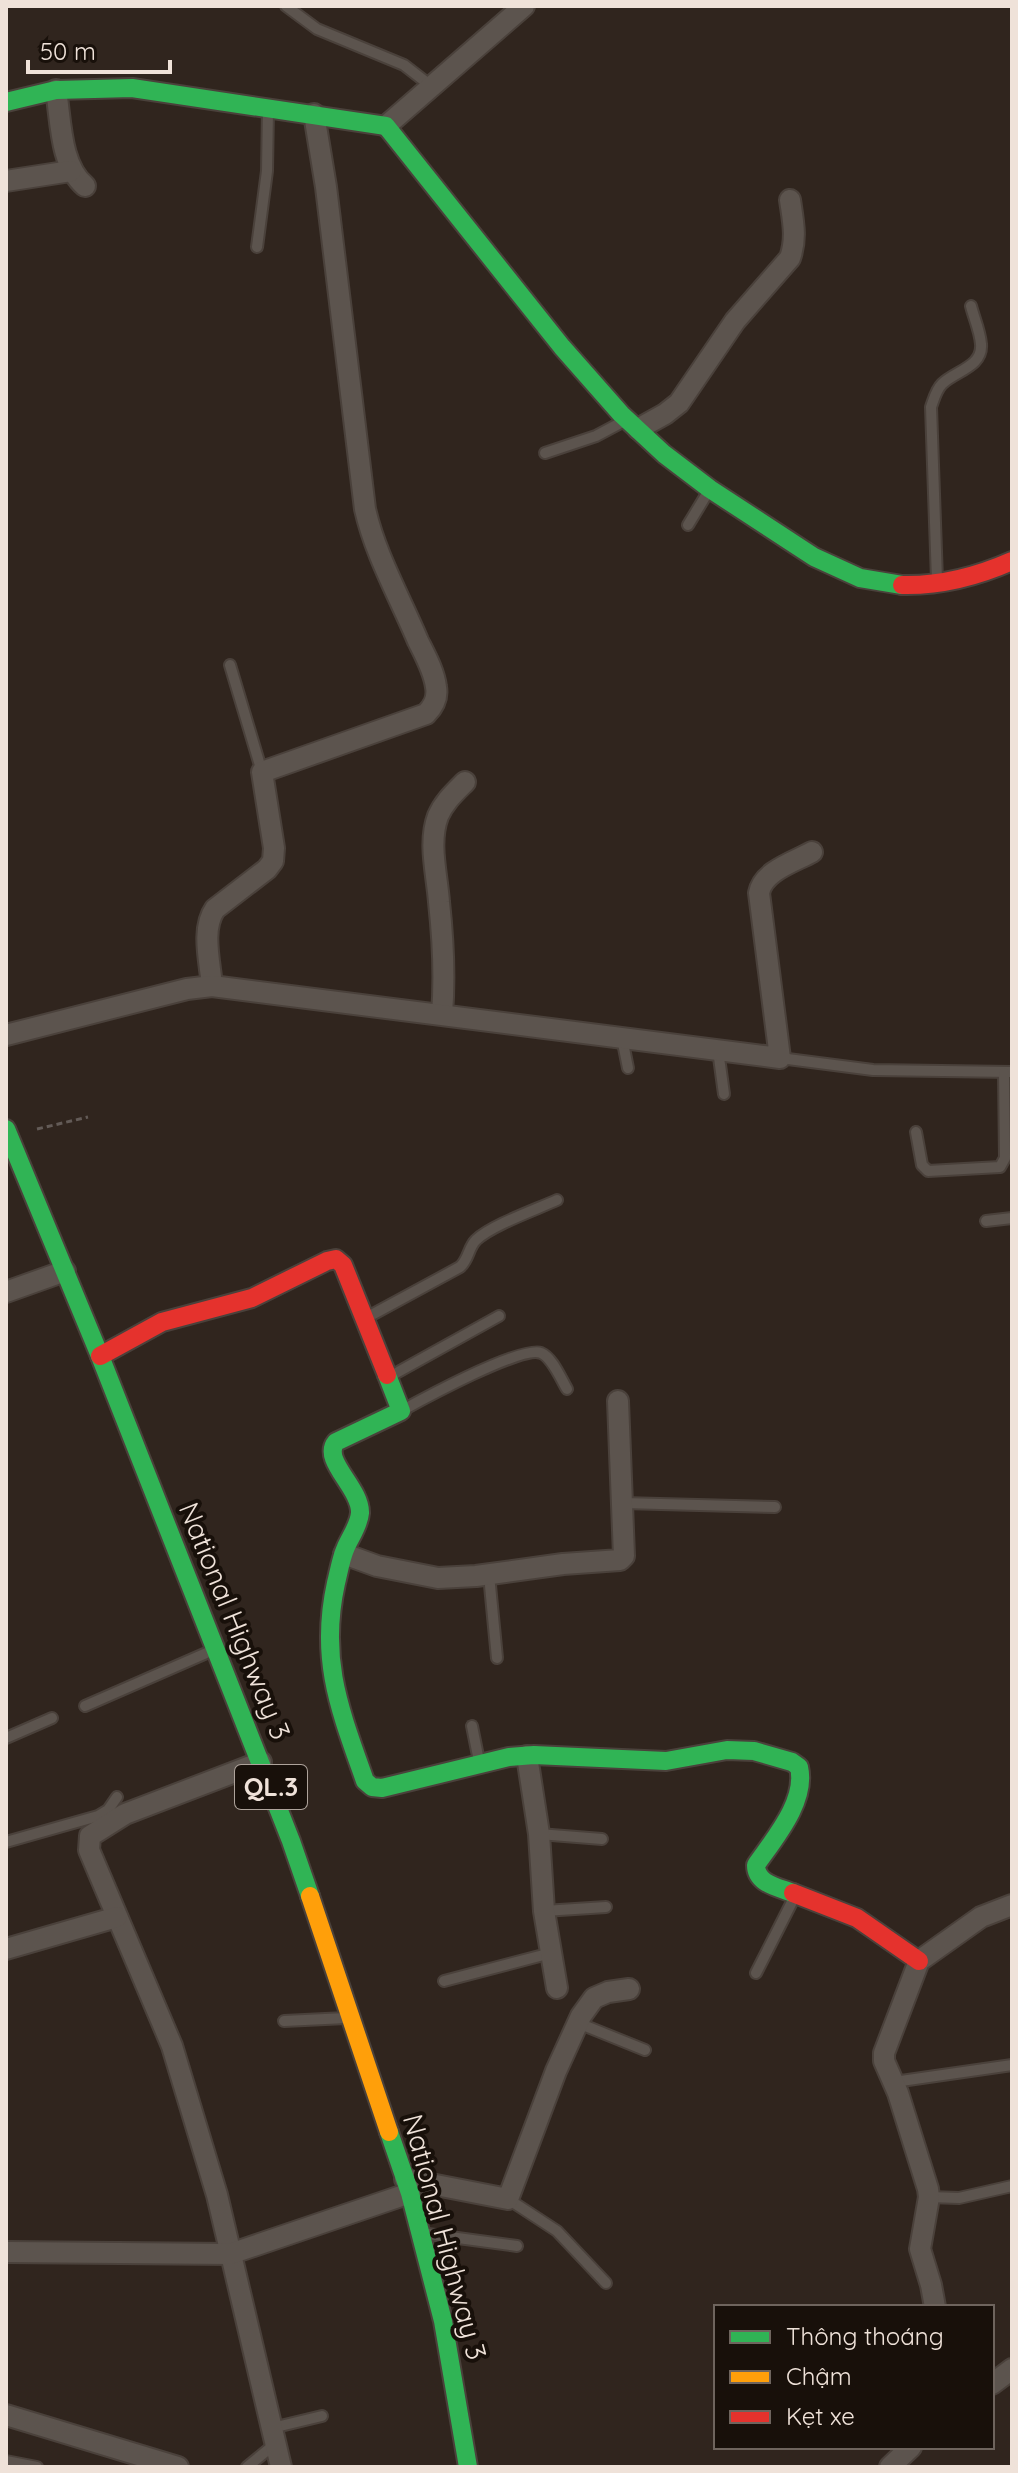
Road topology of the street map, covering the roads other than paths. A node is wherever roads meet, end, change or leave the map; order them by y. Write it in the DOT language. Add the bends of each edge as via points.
graph roads {
  1 [pos="286,6"];
  2 [pos="524,6"];
  3 [pos="431,86"];
  4 [pos="56,90"];
  5 [pos="6,102"];
  6 [pos="268,107"];
  7 [pos="314,114"];
  8 [pos="386,126"];
  9 [pos="6,181"];
  10 [pos="790,200"];
  11 [pos="257,247"];
  12 [pos="971,306"];
  13 [pos="632,424"];
  14 [pos="545,453"];
  15 [pos="710,488"];
  16 [pos="688,525"];
  17 [pos="1012,561"];
  18 [pos="937,582"];
  19 [pos="230,665"];
  20 [pos="262,772"];
  21 [pos="465,782"];
  22 [pos="812,852"];
  23 [pos="212,986"];
  24 [pos="442,1014"];
  25 [pos="6,1035"];
  26 [pos="622,1037"];
  27 [pos="718,1050"];
  28 [pos="780,1058"];
  29 [pos="628,1068"];
  30 [pos="1008,1073"];
  31 [pos="724,1094"];
  32 [pos="916,1132"];
  33 [pos="7,1133"];
  34 [pos="557,1200"];
  35 [pos="1012,1218"];
  36 [pos="986,1221"];
  37 [pos="65,1271"];
  38 [pos="6,1292"];
  39 [pos="499,1316"];
  40 [pos="364,1319"];
  41 [pos="100,1356"];
  42 [pos="388,1378"];
  43 [pos="567,1389"];
  44 [pos="618,1401"];
  45 [pos="401,1411"];
  46 [pos="623,1503"];
  47 [pos="775,1507"];
  48 [pos="344,1554"];
  49 [pos="489,1575"];
  50 [pos="217,1649"];
  51 [pos="497,1658"];
  52 [pos="85,1706"];
  53 [pos="52,1718"];
  54 [pos="472,1726"];
  55 [pos="6,1738"];
  56 [pos="527,1756"];
  57 [pos="261,1762"];
  58 [pos="479,1763"];
  59 [pos="117,1797"];
  60 [pos="539,1834"];
  61 [pos="602,1839"];
  62 [pos="6,1842"];
  63 [pos="797,1894"];
  64 [pos="1012,1905"];
  65 [pos="606,1907"];
  66 [pos="544,1911"];
  67 [pos="117,1917"];
  68 [pos="6,1949"];
  69 [pos="551,1953"];
  70 [pos="919,1961"];
  71 [pos="756,1973"];
  72 [pos="444,1981"];
  73 [pos="557,1988"];
  74 [pos="629,1989"];
  75 [pos="352,2017"];
  76 [pos="284,2021"];
  77 [pos="578,2023"];
  78 [pos="645,2050"];
  79 [pos="1012,2065"];
  80 [pos="894,2082"];
  81 [pos="408,2186"];
  82 [pos="1012,2186"];
  83 [pos="929,2197"];
  84 [pos="508,2199"];
  85 [pos="420,2233"];
  86 [pos="517,2246"];
  87 [pos="6,2252"];
  88 [pos="230,2254"];
  89 [pos="606,2283"];
  90 [pos="935,2305"];
  91 [pos="1012,2369"];
  92 [pos="994,2382"];
  93 [pos="6,2415"];
  94 [pos="322,2416"];
  95 [pos="274,2435"];
  96 [pos="6,2461"];
  97 [pos="37,2467"];
  98 [pos="178,2467"];
  99 [pos="247,2467"];
  100 [pos="281,2467"];
  101 [pos="468,2467"];
  1 -- 3 [label="lane" via="317,29 404,65"];
  2 -- 3 [label="street"];
  3 -- 8 [label="street"];
  4 -- 5 [label="main road"];
  4 -- 6 [label="main road" via="132,88"];
  4 -- 9 [label="street" via="78,178"];
  6 -- 7 [label="main road"];
  6 -- 11 [label="lane" via="267,171"];
  7 -- 8 [label="main road"];
  7 -- 20 [label="street" via="365,509 437,693 426,714"];
  8 -- 13 [label="main road" via="545,327"];
  10 -- 13 [label="street" via="795,230 790,258 735,321 679,403 665,414"];
  12 -- 18 [label="lane" via="981,344 978,358 942,383 931,407"];
  13 -- 14 [label="lane"];
  13 -- 15 [label="main road"];
  15 -- 16 [label="lane"];
  15 -- 18 [label="main road" via="843,573 879,583"];
  17 -- 18 [label="main road"];
  19 -- 20 [label="lane"];
  20 -- 23 [label="street" via="273,861 209,918"];
  21 -- 24 [label="street" via="442,808 434,831"];
  22 -- 28 [label="street" via="769,876 759,893"];
  23 -- 24 [label="street"];
  23 -- 25 [label="street"];
  24 -- 26 [label="street"];
  26 -- 27 [label="street"];
  26 -- 29 [label="lane"];
  27 -- 28 [label="street"];
  27 -- 31 [label="lane"];
  28 -- 30 [label="lane" via="873,1070"];
  30 -- 32 [label="lane" via="1005,1158 1000,1167 928,1171"];
  33 -- 37 [label="main road, National Highway 3 / QL.3"];
  34 -- 40 [label="lane" via="483,1234 460,1267"];
  35 -- 36 [label="lane"];
  37 -- 38 [label="street"];
  37 -- 41 [label="main road, National Highway 3 / QL.3"];
  39 -- 42 [label="lane"];
  40 -- 41 [label="main road" via="336,1259 252,1298 162,1322"];
  40 -- 42 [label="main road"];
  41 -- 50 [label="main road, National Highway 3 / QL.3"];
  42 -- 45 [label="main road"];
  43 -- 45 [label="lane" via="546,1356 533,1351"];
  44 -- 46 [label="street"];
  45 -- 48 [label="main road" via="331,1448 360,1509"];
  46 -- 47 [label="lane"];
  46 -- 49 [label="street" via="620,1560"];
  48 -- 49 [label="street" via="438,1578"];
  48 -- 58 [label="main road" via="329,1626 332,1677 365,1781 382,1788"];
  49 -- 51 [label="lane"];
  50 -- 52 [label="lane"];
  50 -- 57 [label="main road, National Highway 3 / QL.3"];
  53 -- 55 [label="lane"];
  54 -- 58 [label="lane"];
  56 -- 58 [label="main road"];
  56 -- 60 [label="street"];
  56 -- 63 [label="main road" via="666,1761 741,1750 792,1762 801,1776 792,1810 756,1865 756,1874"];
  57 -- 67 [label="street" via="125,1814 90,1836 89,1850"];
  57 -- 75 [label="main road, National Highway 3 / QL.3"];
  59 -- 62 [label="lane" via="98,1816"];
  60 -- 61 [label="lane"];
  60 -- 66 [label="street"];
  63 -- 70 [label="main road" via="857,1918"];
  63 -- 71 [label="lane"];
  64 -- 70 [label="street" via="981,1917"];
  65 -- 66 [label="lane"];
  66 -- 69 [label="street"];
  67 -- 68 [label="street"];
  67 -- 88 [label="street" via="172,2046"];
  69 -- 72 [label="lane"];
  69 -- 73 [label="street"];
  70 -- 80 [label="street" via="884,2053"];
  74 -- 77 [label="street" via="594,1998"];
  75 -- 76 [label="lane"];
  75 -- 81 [label="main road, National Highway 3 / QL.3"];
  77 -- 78 [label="lane"];
  77 -- 84 [label="street"];
  79 -- 80 [label="lane"];
  80 -- 83 [label="street"];
  81 -- 84 [label="street"];
  81 -- 85 [label="main road, National Highway 3 / QL.3"];
  81 -- 88 [label="street"];
  82 -- 83 [label="lane" via="959,2198"];
  83 -- 90 [label="street" via="920,2249"];
  84 -- 89 [label="lane" via="557,2231"];
  85 -- 86 [label="lane"];
  85 -- 101 [label="main road, National Highway 3 / QL.3" via="443,2321"];
  87 -- 88 [label="street"];
  88 -- 95 [label="street"];
  91 -- 92 [label="street"];
  93 -- 98 [label="street"];
  94 -- 95 [label="lane"];
  95 -- 99 [label="lane"];
  95 -- 100 [label="street"];
  96 -- 97 [label="lane"];
}
